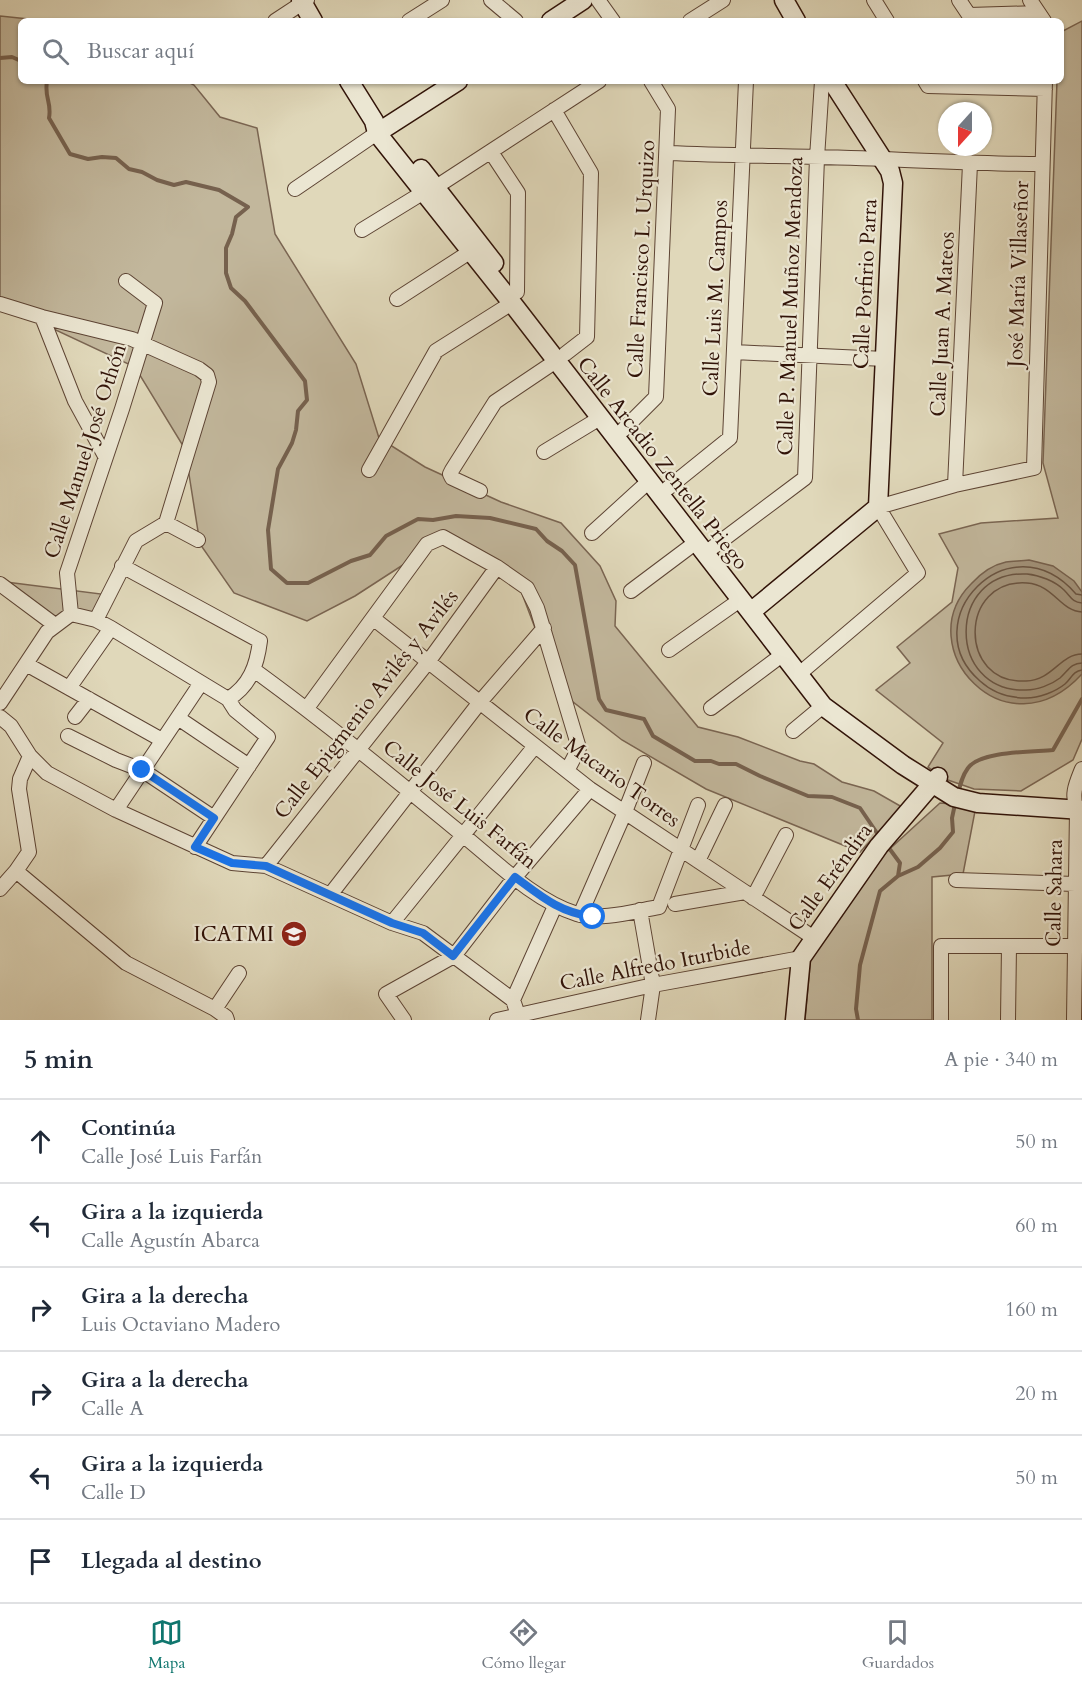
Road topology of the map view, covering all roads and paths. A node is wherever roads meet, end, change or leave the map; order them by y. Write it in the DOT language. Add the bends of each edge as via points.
graph roads {
  1 [pos="442,0"];
  2 [pos="583,0"];
  3 [pos="598,0"];
  4 [pos="723,0"];
  5 [pos="784,0"];
  6 [pos="874,0"];
  7 [pos="959,0"];
  8 [pos="1030,0"];
  9 [pos="303,1"];
  10 [pos="493,1"];
  11 [pos="705,17"];
  12 [pos="1041,17"];
  13 [pos="279,18"];
  14 [pos="312,18"];
  15 [pos="414,18"];
  16 [pos="513,18"];
  17 [pos="556,18"];
  18 [pos="611,18"];
  19 [pos="794,18"];
  20 [pos="885,18"];
  21 [pos="351,84"];
  22 [pos="453,84"];
  23 [pos="594,84"];
  24 [pos="653,84"];
  25 [pos="746,84"];
  26 [pos="822,84"];
  27 [pos="834,84"];
  28 [pos="927,84"];
  29 [pos="1045,85"];
  30 [pos="554,110"];
  31 [pos="378,127"];
  32 [pos="491,152"];
  33 [pos="668,153"];
  34 [pos="743,157"];
  35 [pos="817,158"];
  36 [pos="882,159"];
  37 [pos="970,164"];
  38 [pos="1042,164"];
  39 [pos="295,189"];
  40 [pos="430,189"];
  41 [pos="362,230"];
  42 [pos="476,249"];
  43 [pos="126,281"];
  44 [pos="514,297"];
  45 [pos="397,298"];
  46 [pos="0,304"];
  47 [pos="42,317"];
  48 [pos="143,344"];
  49 [pos="734,352"];
  50 [pos="809,355"];
  51 [pos="560,357"];
  52 [pos="885,359"];
  53 [pos="600,418"];
  54 [pos="623,430"];
  55 [pos="544,452"];
  56 [pos="105,456"];
  57 [pos="369,470"];
  58 [pos="648,482"];
  59 [pos="955,485"];
  60 [pos="668,488"];
  61 [pos="480,491"];
  62 [pos="878,507"];
  63 [pos="166,523"];
  64 [pos="592,533"];
  65 [pos="198,540"];
  66 [pos="704,548"];
  67 [pos="122,567"];
  68 [pos="497,567"];
  69 [pos="0,584"];
  70 [pos="631,591"];
  71 [pos="740,600"];
  72 [pos="758,606"];
  73 [pos="71,614"];
  74 [pos="374,618"];
  75 [pos="96,620"];
  76 [pos="55,625"];
  77 [pos="111,628"];
  78 [pos="544,628"];
  79 [pos="669,650"];
  80 [pos="782,655"];
  81 [pos="428,662"];
  82 [pos="26,664"];
  83 [pos="805,669"];
  84 [pos="254,670"];
  85 [pos="201,682"];
  86 [pos="69,688"];
  87 [pos="89,699"];
  88 [pos="228,699"];
  89 [pos="480,702"];
  90 [pos="0,703"];
  91 [pos="823,706"];
  92 [pos="307,708"];
  93 [pos="711,708"];
  94 [pos="0,717"];
  95 [pos="75,717"];
  96 [pos="178,718"];
  97 [pos="793,731"];
  98 [pos="68,736"];
  99 [pos="162,740"];
  100 [pos="535,746"];
  101 [pos="359,750"];
  102 [pos="30,756"];
  103 [pos="644,763"];
  104 [pos="249,766"];
  105 [pos="1082,769"];
  106 [pos="142,770"];
  107 [pos="567,771"];
  108 [pos="935,781"];
  109 [pos="590,789"];
  110 [pos="410,792"];
  111 [pos="1078,804"];
  112 [pos="698,805"];
  113 [pos="725,805"];
  114 [pos="116,810"];
  115 [pos="625,812"];
  116 [pos="214,818"];
  117 [pos="463,834"];
  118 [pos="786,834"];
  119 [pos="195,847"];
  120 [pos="680,849"];
  121 [pos="698,861"];
  122 [pos="266,866"];
  123 [pos="16,871"];
  124 [pos="515,877"];
  125 [pos="956,880"];
  126 [pos="1075,884"];
  127 [pos="0,889"];
  128 [pos="330,895"];
  129 [pos="749,895"];
  130 [pos="675,904"];
  131 [pos="555,906"];
  132 [pos="640,910"];
  133 [pos="580,915"];
  134 [pos="392,923"];
  135 [pos="814,938"];
  136 [pos="1009,946"];
  137 [pos="1078,946"];
  138 [pos="453,956"];
  139 [pos="801,958"];
  140 [pos="239,973"];
  141 [pos="653,985"];
  142 [pos="513,1000"];
  143 [pos="215,1008"];
  144 [pos="518,1015"];
  145 [pos="227,1020"];
  146 [pos="404,1020"];
  147 [pos="497,1020"];
  148 [pos="648,1020"];
  149 [pos="795,1020"];
  150 [pos="941,1020"];
  151 [pos="1008,1020"];
  152 [pos="1074,1020"];
  1 -- 15 [label="street"];
  2 -- 17 [label="street"];
  3 -- 18 [label="street"];
  4 -- 11 [label="street"];
  5 -- 19 [label="street"];
  6 -- 20 [label="street"];
  7 -- 12 [label="street" via="969,15"];
  8 -- 12 [label="street"];
  9 -- 13 [label="street"];
  9 -- 14 [label="street"];
  10 -- 16 [label="street"];
  21 -- 31 [label="street, Calle Arcadio Zentella Priego"];
  22 -- 31 [label="street"];
  23 -- 30 [label="street"];
  24 -- 33 [label="street, Calle Francisco L. Urquizo" via="668,109"];
  25 -- 34 [label="street, Calle Luis M. Campos"];
  26 -- 35 [label="street, Calle P. Manuel Muñoz Mendoza"];
  27 -- 36 [label="street, Calle Porfirio Parra"];
  28 -- 29 [label="street"];
  29 -- 38 [label="street, José María Villaseñor"];
  30 -- 32 [label="street"];
  30 -- 51 [label="street" via="591,173 587,337"];
  31 -- 39 [label="street"];
  31 -- 40 [label="street, Calle Arcadio Zentella Priego"];
  32 -- 40 [label="street"];
  32 -- 44 [label="street" via="518,193"];
  33 -- 34 [label="street"];
  33 -- 54 [label="street, Calle Francisco L. Urquizo" via="656,397"];
  34 -- 35 [label="street"];
  34 -- 49 [label="street, Calle Luis M. Campos"];
  35 -- 36 [label="street"];
  35 -- 50 [label="street, Calle P. Manuel Muñoz Mendoza"];
  36 -- 37 [label="street"];
  36 -- 52 [label="street, Calle Porfirio Parra" via="892,183"];
  37 -- 38 [label="street"];
  37 -- 59 [label="street, Calle Juan A. Mateos"];
  38 -- 59 [label="street, José María Villaseñor" via="1034,468"];
  40 -- 41 [label="street"];
  40 -- 42 [label="street, Calle Arcadio Zentella Priego"];
  42 -- 44 [label="street, Calle Arcadio Zentella Priego"];
  42 -- 45 [label="street"];
  43 -- 48 [label="street, Calle Manuel José Othón" via="155,303"];
  44 -- 51 [label="street, Calle Arcadio Zentella Priego"];
  44 -- 57 [label="street" via="436,351"];
  46 -- 47 [label="street"];
  47 -- 48 [label="street"];
  47 -- 56 [label="street" via="75,401"];
  48 -- 56 [label="street, Calle Manuel José Othón"];
  48 -- 63 [label="street" via="199,369 209,382"];
  49 -- 50 [label="street"];
  49 -- 60 [label="street, Calle Luis M. Campos" via="730,438"];
  50 -- 52 [label="street"];
  50 -- 66 [label="street, Calle P. Manuel Muñoz Mendoza" via="805,478"];
  51 -- 53 [label="street, Calle Arcadio Zentella Priego"];
  51 -- 54 [label="street, Calle Arcadio Zentella Priego"];
  51 -- 61 [label="street" via="495,402 452,470 452,478"];
  52 -- 62 [label="street, Calle Porfirio Parra"];
  53 -- 55 [label="street"];
  53 -- 58 [label="street, Calle Arcadio Zentella Priego"];
  54 -- 60 [label="street, Calle Arcadio Zentella Priego"];
  56 -- 73 [label="street, Calle Manuel José Othón" via="67,573"];
  58 -- 64 [label="street"];
  58 -- 66 [label="street, Calle Arcadio Zentella Priego"];
  59 -- 62 [label="street"];
  60 -- 66 [label="street, Calle Arcadio Zentella Priego"];
  62 -- 72 [label="street"];
  62 -- 83 [label="street" via="918,573"];
  63 -- 65 [label="street"];
  63 -- 67 [label="street" via="136,541"];
  66 -- 70 [label="street"];
  66 -- 71 [label="street, Calle Arcadio Zentella Priego"];
  66 -- 72 [label="street, Calle Arcadio Zentella Priego"];
  67 -- 75 [label="street"];
  67 -- 84 [label="street" via="260,641"];
  68 -- 74 [label="street" via="443,537 427,544"];
  68 -- 78 [label="street" via="526,588"];
  68 -- 81 [label="street, Calle Epigmenio Avilés y Avilés"];
  69 -- 76 [label="street"];
  71 -- 79 [label="street"];
  71 -- 80 [label="street, Calle Arcadio Zentella Priego"];
  72 -- 83 [label="street, Calle Arcadio Zentella Priego"];
  73 -- 75 [label="street"];
  73 -- 76 [label="street"];
  74 -- 81 [label="street, Calle Macario Torres"];
  74 -- 92 [label="street"];
  75 -- 77 [label="street"];
  76 -- 82 [label="street"];
  77 -- 85 [label="street"];
  77 -- 86 [label="street"];
  78 -- 89 [label="street"];
  78 -- 107 [label="street" via="579,748"];
  80 -- 91 [label="street, Calle Arcadio Zentella Priego"];
  80 -- 93 [label="street"];
  81 -- 89 [label="street, Calle Macario Torres"];
  81 -- 101 [label="street, Calle Epigmenio Avilés y Avilés"];
  82 -- 86 [label="street"];
  82 -- 90 [label="street"];
  83 -- 108 [label="street, Calle Arcadio Zentella Priego" via="837,705"];
  84 -- 88 [label="street" via="239,693"];
  84 -- 92 [label="street, Calle José Luis Farfán"];
  85 -- 88 [label="street"];
  85 -- 96 [label="street"];
  86 -- 87 [label="street"];
  87 -- 95 [label="street"];
  87 -- 99 [label="street"];
  88 -- 104 [label="street" via="235,710 268,737"];
  89 -- 100 [label="street, Calle Macario Torres"];
  89 -- 110 [label="street"];
  91 -- 97 [label="street"];
  91 -- 108 [label="street, Calle Arcadio Zentella Priego"];
  92 -- 101 [label="street, Calle José Luis Farfán"];
  94 -- 102 [label="street" via="11,726"];
  96 -- 99 [label="street"];
  96 -- 104 [label="street"];
  98 -- 106 [label="street"];
  99 -- 106 [label="street"];
  100 -- 107 [label="street, Calle Macario Torres"];
  100 -- 117 [label="street"];
  101 -- 110 [label="street, Calle José Luis Farfán"];
  101 -- 122 [label="street, Calle Epigmenio Avilés y Avilés"];
  102 -- 114 [label="street" via="47,773"];
  102 -- 123 [label="street" via="19,789 29,852"];
  103 -- 115 [label="street"];
  104 -- 116 [label="street"];
  105 -- 111 [label="street, Calle Sahara" via="1073,791"];
  106 -- 114 [label="street"];
  106 -- 116 [label="street"];
  107 -- 109 [label="street, Calle Macario Torres"];
  108 -- 111 [label="street, Calle Arcadio Zentella Priego" via="978,799"];
  108 -- 135 [label="street, Calle Eréndira" via="879,846"];
  109 -- 115 [label="street, Calle Macario Torres"];
  109 -- 124 [label="street"];
  110 -- 117 [label="street, Calle José Luis Farfán"];
  110 -- 128 [label="street"];
  111 -- 126 [label="street, Calle Sahara"];
  112 -- 120 [label="street"];
  113 -- 121 [label="street"];
  114 -- 119 [label="street"];
  115 -- 120 [label="street, Calle Macario Torres"];
  115 -- 133 [label="street"];
  116 -- 119 [label="street"];
  117 -- 124 [label="street, Calle José Luis Farfán"];
  117 -- 134 [label="street"];
  118 -- 129 [label="street"];
  119 -- 122 [label="street" via="232,863"];
  120 -- 121 [label="street, Calle Macario Torres"];
  120 -- 132 [label="street, Calle José Luis Farfán" via="658,907"];
  121 -- 129 [label="street, Calle Macario Torres"];
  122 -- 128 [label="street"];
  123 -- 127 [label="street"];
  123 -- 143 [label="street" via="126,963"];
  124 -- 131 [label="street, Calle José Luis Farfán"];
  124 -- 138 [label="street"];
  125 -- 126 [label="street"];
  126 -- 137 [label="street, Calle Sahara"];
  128 -- 134 [label="street"];
  129 -- 130 [label="street"];
  129 -- 135 [label="street, Calle Macario Torres"];
  131 -- 133 [label="street, Calle José Luis Farfán"];
  131 -- 142 [label="street"];
  132 -- 133 [label="street, Calle José Luis Farfán" via="593,917"];
  132 -- 141 [label="street"];
  134 -- 138 [label="street" via="423,933"];
  135 -- 139 [label="street, Calle Eréndira"];
  136 -- 137 [label="street"];
  136 -- 150 [label="street" via="940,946"];
  136 -- 151 [label="street"];
  137 -- 152 [label="street, Calle Sahara"];
  138 -- 142 [label="street"];
  138 -- 146 [label="street" via="386,994"];
  139 -- 141 [label="street, Calle Alfredo Iturbide"];
  139 -- 149 [label="street, Calle Eréndira"];
  140 -- 143 [label="street"];
  141 -- 144 [label="street, Calle Alfredo Iturbide"];
  141 -- 148 [label="street"];
  142 -- 144 [label="street"];
  143 -- 145 [label="street"];
  144 -- 147 [label="street, Calle Alfredo Iturbide"];
}
